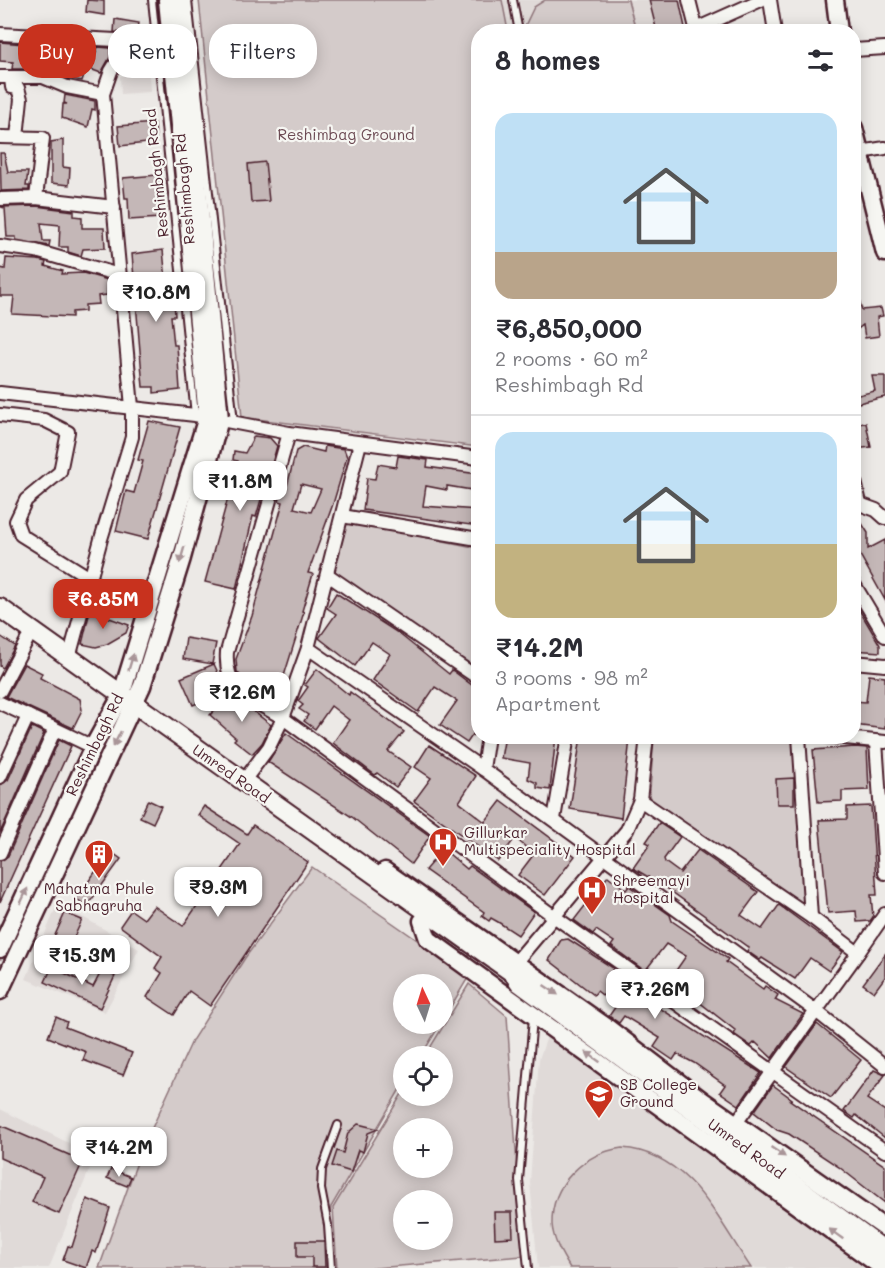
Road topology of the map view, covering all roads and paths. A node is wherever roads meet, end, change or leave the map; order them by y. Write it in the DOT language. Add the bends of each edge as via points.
graph roads {
  1 [pos="152,0"];
  2 [pos="167,0"];
  3 [pos="180,0"];
  4 [pos="188,0"];
  5 [pos="513,0"];
  6 [pos="689,0"];
  7 [pos="761,0"];
  8 [pos="770,0"];
  9 [pos="835,0"];
  10 [pos="163,24"];
  11 [pos="169,24"];
  12 [pos="174,24"];
  13 [pos="518,24"];
  14 [pos="695,24"];
  15 [pos="709,24"];
  16 [pos="774,24"];
  17 [pos="838,24"];
  18 [pos="0,34"];
  19 [pos="108,40"];
  20 [pos="885,48"];
  21 [pos="861,50"];
  22 [pos="6,77"];
  23 [pos="109,78"];
  24 [pos="174,78"];
  25 [pos="103,94"];
  26 [pos="0,137"];
  27 [pos="17,137"];
  28 [pos="885,148"];
  29 [pos="861,152"];
  30 [pos="861,170"];
  31 [pos="36,198"];
  32 [pos="0,200"];
  33 [pos="114,207"];
  34 [pos="0,246"];
  35 [pos="885,253"];
  36 [pos="119,275"];
  37 [pos="1,393"];
  38 [pos="132,407"];
  39 [pos="1,415"];
  40 [pos="214,418"];
  41 [pos="289,433"];
  42 [pos="360,443"];
  43 [pos="471,457"];
  44 [pos="861,504"];
  45 [pos="342,516"];
  46 [pos="885,518"];
  47 [pos="471,538"];
  48 [pos="328,575"];
  49 [pos="90,578"];
  50 [pos="861,596"];
  51 [pos="0,608"];
  52 [pos="0,620"];
  53 [pos="881,623"];
  54 [pos="885,636"];
  55 [pos="27,640"];
  56 [pos="308,648"];
  57 [pos="67,663"];
  58 [pos="861,663"];
  59 [pos="885,665"];
  60 [pos="471,673"];
  61 [pos="0,691"];
  62 [pos="0,703"];
  63 [pos="125,704"];
  64 [pos="28,717"];
  65 [pos="283,718"];
  66 [pos="55,729"];
  67 [pos="861,740"];
  68 [pos="880,742"];
  69 [pos="487,744"];
  70 [pos="567,744"];
  71 [pos="646,744"];
  72 [pos="800,744"];
  73 [pos="93,747"];
  74 [pos="483,770"];
  75 [pos="0,777"];
  76 [pos="243,782"];
  77 [pos="639,800"];
  78 [pos="554,819"];
  79 [pos="295,825"];
  80 [pos="0,854"];
  81 [pos="346,855"];
  82 [pos="603,859"];
  83 [pos="885,873"];
  84 [pos="885,914"];
  85 [pos="555,917"];
  86 [pos="811,917"];
  87 [pos="422,921"];
  88 [pos="0,949"];
  89 [pos="858,953"];
  90 [pos="515,963"];
  91 [pos="520,984"];
  92 [pos="0,991"];
  93 [pos="816,1011"];
  94 [pos="533,1013"];
  95 [pos="885,1066"];
  96 [pos="772,1070"];
  97 [pos="736,1123"];
  98 [pos="338,1125"];
  99 [pos="885,1151"];
  100 [pos="885,1228"];
  101 [pos="885,1251"];
  102 [pos="331,1268"];
  103 [pos="528,1268"];
  104 [pos="883,1268"];
  1 -- 10 [label="lane"];
  2 -- 11 [label="street, Reshimbagh Rd"];
  3 -- 12 [label="street"];
  4 -- 40 [label="lane"];
  5 -- 13 [label="lane"];
  6 -- 14 [label="street"];
  7 -- 15 [label="street"];
  8 -- 16 [label="street"];
  9 -- 17 [label="street"];
  18 -- 19 [label="street"];
  20 -- 21 [label="street"];
  22 -- 25 [label="street" via="43,77 67,87"];
  22 -- 27 [label="street" via="20,91"];
  23 -- 25 [label="street"];
  24 -- 40 [label="street, Reshimbagh Rd"];
  25 -- 33 [label="street"];
  26 -- 27 [label="street"];
  27 -- 31 [label="street" via="43,138"];
  28 -- 29 [label="street"];
  30 -- 35 [label="street"];
  31 -- 32 [label="street"];
  31 -- 33 [label="street"];
  33 -- 36 [label="street"];
  34 -- 36 [label="street" via="36,251"];
  36 -- 38 [label="street"];
  37 -- 38 [label="street"];
  37 -- 39 [label="street"];
  38 -- 40 [label="street"];
  38 -- 49 [label="street" via="132,437"];
  39 -- 49 [label="street" via="44,420 69,432 60,472 26,500 16,521 21,535"];
  40 -- 41 [label="street"];
  40 -- 63 [label="street, Reshimbagh Rd"];
  41 -- 42 [label="street"];
  41 -- 65 [label="street" via="227,652 226,669 231,682 242,693"];
  42 -- 43 [label="street"];
  42 -- 45 [label="street"];
  44 -- 46 [label="street"];
  45 -- 47 [label="street"];
  45 -- 48 [label="street"];
  48 -- 56 [label="street"];
  48 -- 60 [label="street"];
  49 -- 57 [label="street"];
  50 -- 53 [label="street"];
  51 -- 57 [label="main road"];
  52 -- 55 [label="main road"];
  53 -- 54 [label="street"];
  55 -- 57 [label="main road"];
  55 -- 61 [label="street"];
  56 -- 65 [label="street"];
  56 -- 74 [label="street"];
  57 -- 63 [label="main road"];
  58 -- 59 [label="street"];
  62 -- 64 [label="street"];
  63 -- 73 [label="street, Reshimbagh Rd"];
  63 -- 76 [label="main road, Umred Road"];
  63 -- 79 [label="main road"];
  63 -- 92 [label="street, one-way"];
  64 -- 66 [label="street"];
  64 -- 75 [label="street"];
  65 -- 76 [label="street" via="269,747"];
  65 -- 85 [label="street"];
  66 -- 73 [label="street"];
  66 -- 80 [label="street"];
  67 -- 68 [label="street"];
  68 -- 83 [label="street"];
  69 -- 74 [label="street"];
  70 -- 78 [label="street"];
  71 -- 77 [label="street"];
  72 -- 86 [label="street"];
  88 -- 73 [label="street, Reshimbagh Rd, one-way"];
  74 -- 78 [label="street"];
  76 -- 79 [label="main road, Umred Road"];
  77 -- 82 [label="street" via="627,830"];
  77 -- 86 [label="street"];
  78 -- 82 [label="street"];
  79 -- 81 [label="main road, Umred Road"];
  79 -- 87 [label="main road"];
  81 -- 90 [label="street" via="364,858"];
  81 -- 91 [label="main road, Umred Road" via="513,973"];
  82 -- 85 [label="street"];
  82 -- 93 [label="street"];
  84 -- 89 [label="street"];
  85 -- 90 [label="street"];
  85 -- 96 [label="street"];
  86 -- 89 [label="street"];
  87 -- 91 [label="main road" via="507,981"];
  87 -- 94 [label="street" via="428,939"];
  89 -- 93 [label="street"];
  90 -- 97 [label="street, one-way"];
  91 -- 101 [label="main road, Umred Road"];
  93 -- 95 [label="street"];
  93 -- 96 [label="street"];
  94 -- 103 [label="lane" via="519,1180"];
  104 -- 94 [label="street, one-way"];
  96 -- 97 [label="street"];
  96 -- 99 [label="street"];
  97 -- 100 [label="street, one-way"];
  98 -- 102 [label="lane" via="322,1169 321,1189"];
}
